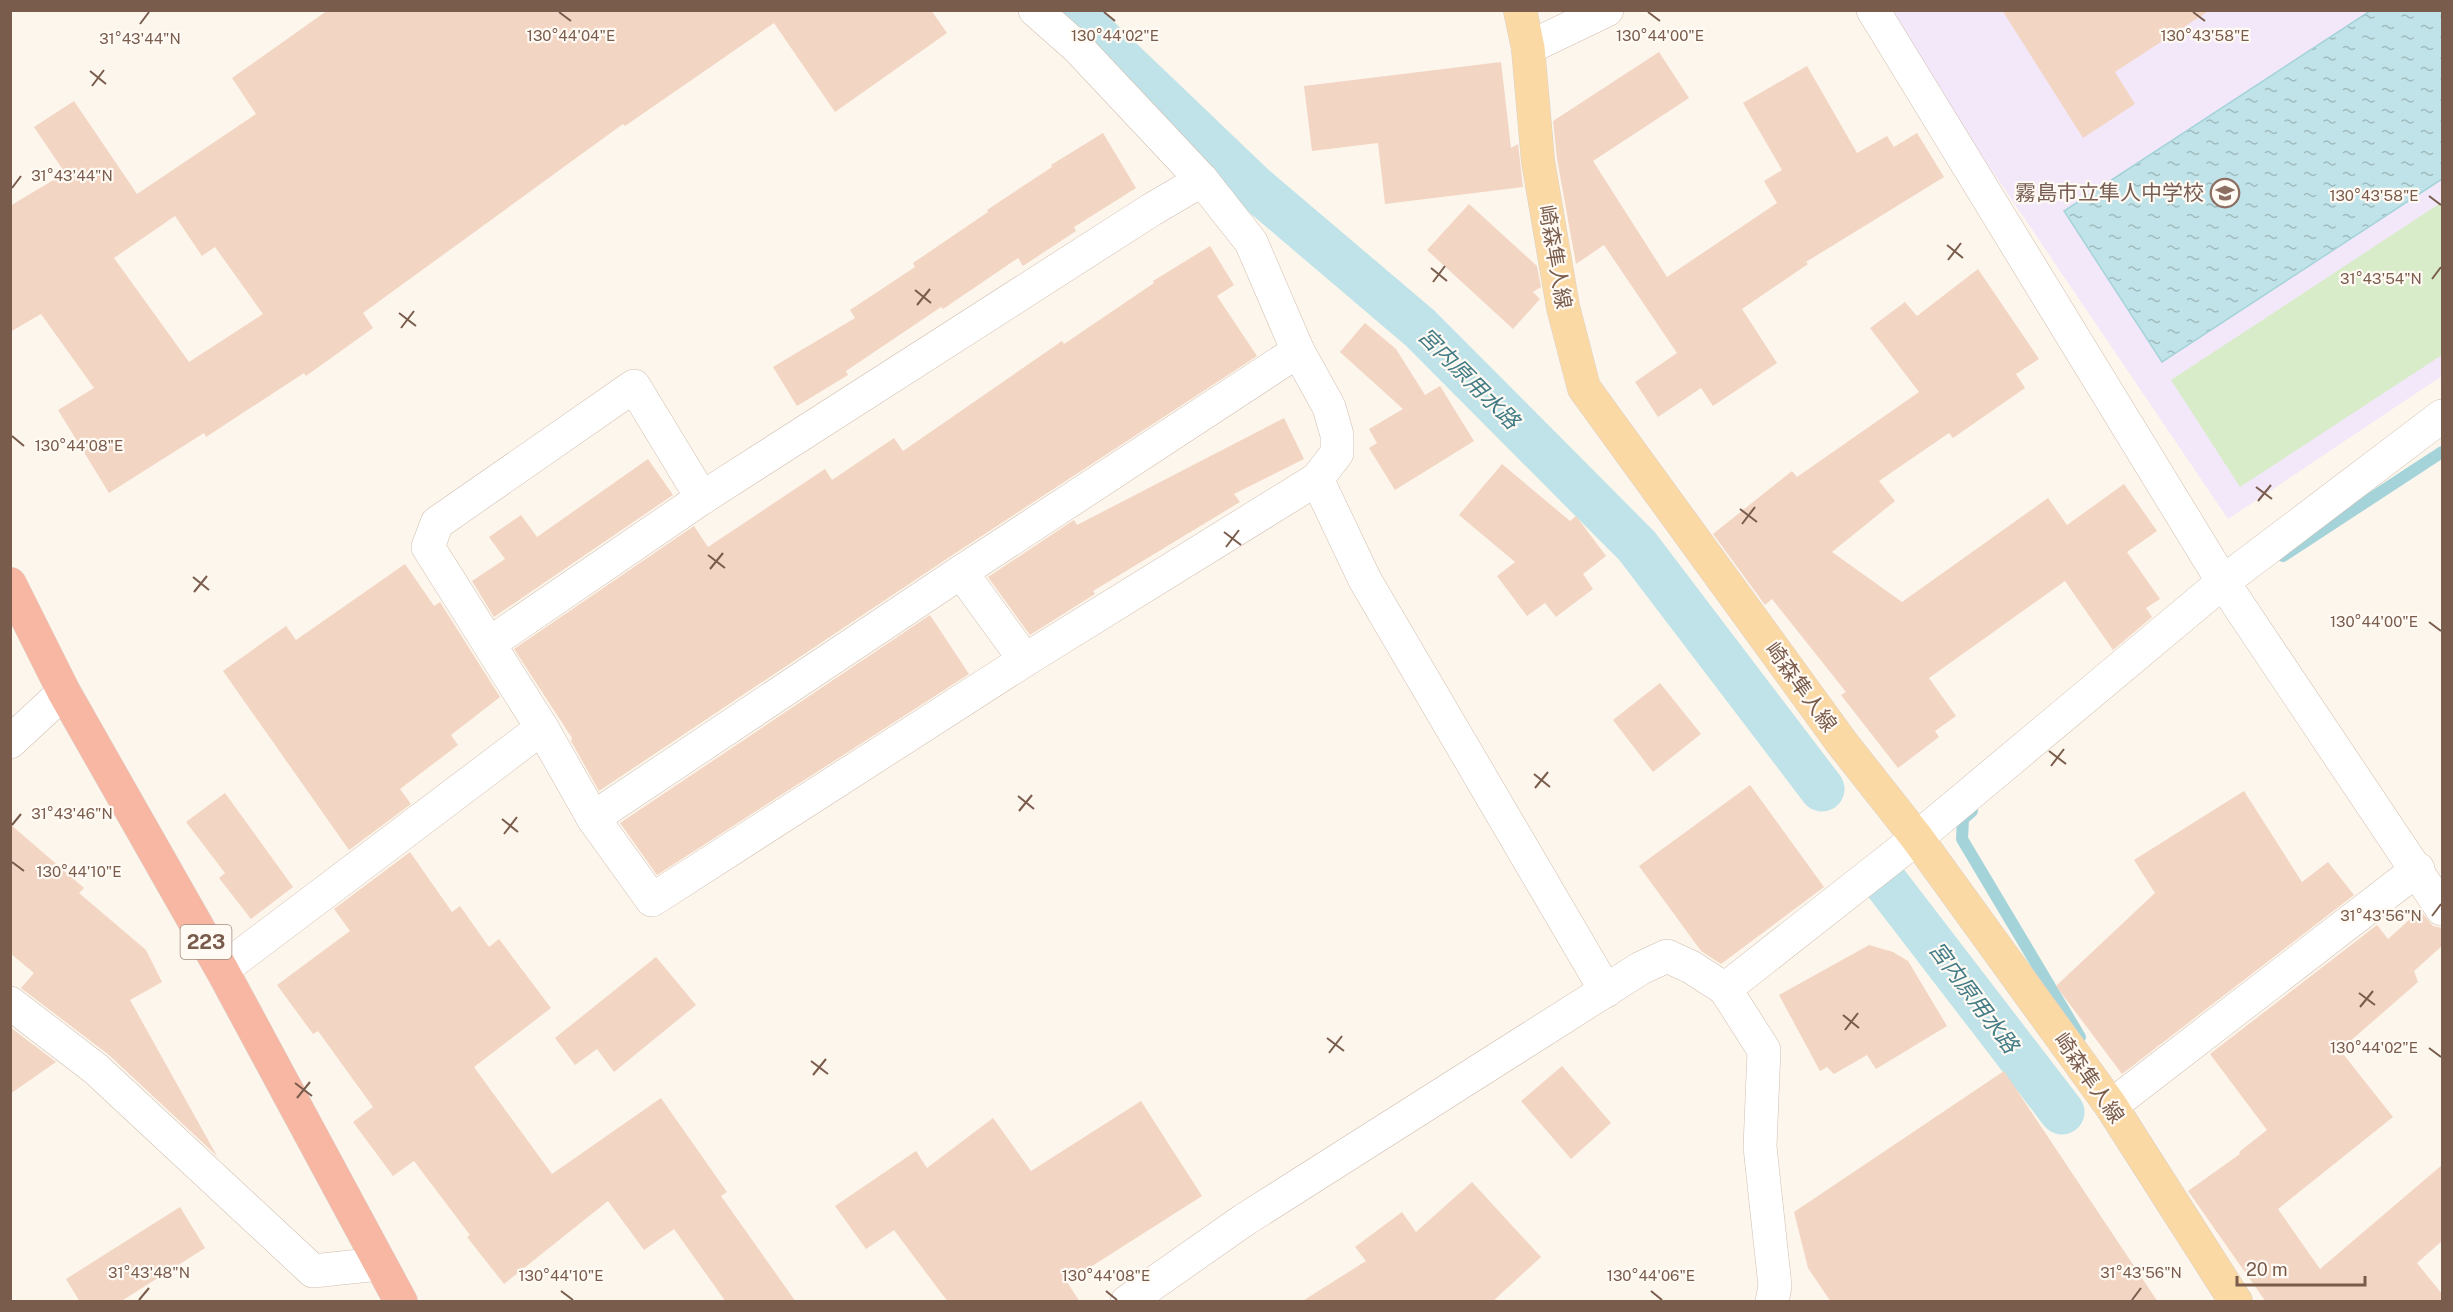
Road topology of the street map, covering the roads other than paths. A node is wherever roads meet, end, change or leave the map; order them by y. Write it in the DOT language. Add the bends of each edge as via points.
graph roads {
  1 [pos="1035,10"];
  2 [pos="1520,10"];
  3 [pos="1607,10"];
  4 [pos="1873,10"];
  5 [pos="1528,48"];
  6 [pos="1202,180"];
  7 [pos="1298,351"];
  8 [pos="2442,416"];
  9 [pos="1317,479"];
  10 [pos="702,498"];
  11 [pos="961,572"];
  12 [pos="2223,582"];
  13 [pos="10,584"];
  14 [pos="490,643"];
  15 [pos="1025,660"];
  16 [pos="64,692"];
  17 [pos="542,728"];
  18 [pos="10,742"];
  19 [pos="593,818"];
  20 [pos="1917,838"];
  21 [pos="2418,870"];
  22 [pos="2442,909"];
  23 [pos="222,970"];
  24 [pos="1725,989"];
  25 [pos="1606,991"];
  26 [pos="10,1003"];
  27 [pos="2111,1106"];
  28 [pos="379,1264"];
  29 [pos="2232,1300"];
  30 [pos="400,1302"];
  31 [pos="1127,1302"];
  32 [pos="1773,1302"];
  1 -- 6 [label="street" via="1078,48"];
  2 -- 5 [label="main road, 崎森隼人線"];
  3 -- 5 [label="street"];
  4 -- 12 [label="street"];
  5 -- 20 [label="main road, 崎森隼人線" via="1540,172 1563,308 1584,388 1842,743"];
  6 -- 7 [label="street" via="1251,242"];
  6 -- 10 [label="street"];
  7 -- 9 [label="street" via="1329,407 1337,435 1337,453"];
  7 -- 11 [label="street"];
  8 -- 12 [label="street"];
  9 -- 15 [label="street"];
  9 -- 25 [label="street" via="1365,580"];
  10 -- 14 [label="street"];
  10 -- 14 [label="street" via="634,386 437,523 428,547"];
  11 -- 15 [label="street"];
  11 -- 19 [label="street"];
  12 -- 20 [label="street"];
  12 -- 21 [label="street"];
  13 -- 16 [label="highway, 223"];
  14 -- 17 [label="street"];
  15 -- 19 [label="street" via="652,900"];
  16 -- 18 [label="street"];
  16 -- 23 [label="highway, 223"];
  17 -- 19 [label="street"];
  17 -- 23 [label="street"];
  20 -- 24 [label="street"];
  20 -- 27 [label="main road, 崎森隼人線"];
  21 -- 22 [label="street"];
  21 -- 27 [label="street"];
  23 -- 28 [label="highway, 223"];
  24 -- 25 [label="street" via="1667,956"];
  24 -- 32 [label="street" via="1764,1050 1760,1147 1775,1286"];
  25 -- 31 [label="street" via="1244,1220"];
  26 -- 28 [label="street" via="96,1069 313,1271"];
  27 -- 29 [label="main road, 崎森隼人線"];
  28 -- 30 [label="highway, 223"];
}
